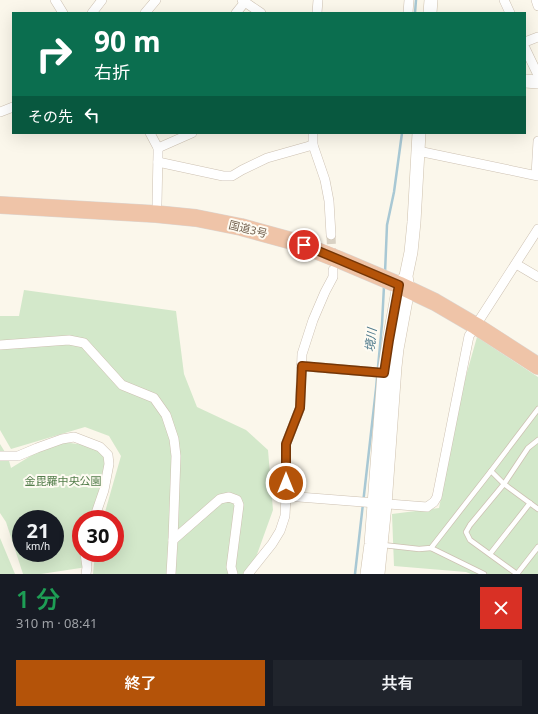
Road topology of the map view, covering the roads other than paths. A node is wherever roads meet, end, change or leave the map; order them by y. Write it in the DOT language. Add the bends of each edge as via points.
graph roads {
  1 [pos="55,0"];
  2 [pos="102,0"];
  3 [pos="156,0"];
  4 [pos="318,0"];
  5 [pos="409,0"];
  6 [pos="431,0"];
  7 [pos="504,0"];
  8 [pos="536,0"];
  9 [pos="243,1"];
  10 [pos="538,6"];
  11 [pos="62,12"];
  12 [pos="93,12"];
  13 [pos="146,12"];
  14 [pos="237,12"];
  15 [pos="260,12"];
  16 [pos="317,12"];
  17 [pos="408,12"];
  18 [pos="430,12"];
  19 [pos="510,12"];
  20 [pos="538,37"];
  21 [pos="526,42"];
  22 [pos="526,50"];
  23 [pos="538,75"];
  24 [pos="526,82"];
  25 [pos="538,82"];
  26 [pos="12,107"];
  27 [pos="0,112"];
  28 [pos="151,134"];
  29 [pos="190,134"];
  30 [pos="313,134"];
  31 [pos="419,134"];
  32 [pos="538,141"];
  33 [pos="313,145"];
  34 [pos="158,148"];
  35 [pos="418,151"];
  36 [pos="158,162"];
  37 [pos="537,176"];
  38 [pos="0,195"];
  39 [pos="156,204"];
  40 [pos="0,205"];
  41 [pos="538,230"];
  42 [pos="331,234"];
  43 [pos="516,264"];
  44 [pos="333,270"];
  45 [pos="538,276"];
  46 [pos="404,283"];
  47 [pos="478,322"];
  48 [pos="0,345"];
  49 [pos="538,354"];
  50 [pos="302,366"];
  51 [pos="538,366"];
  52 [pos="384,373"];
  53 [pos="538,409"];
  54 [pos="538,440"];
  55 [pos="0,456"];
  56 [pos="491,472"];
  57 [pos="504,484"];
  58 [pos="286,496"];
  59 [pos="530,502"];
  60 [pos="380,504"];
  61 [pos="538,509"];
  62 [pos="97,510"];
  63 [pos="173,540"];
  64 [pos="376,544"];
  65 [pos="538,547"];
  66 [pos="432,548"];
  67 [pos="490,554"];
  68 [pos="86,562"];
  69 [pos="86,574"];
  70 [pos="171,574"];
  71 [pos="233,574"];
  72 [pos="248,574"];
  73 [pos="367,574"];
  74 [pos="378,574"];
  75 [pos="484,574"];
  76 [pos="517,574"];
  1 -- 11 [label="street"];
  2 -- 12 [label="street"];
  3 -- 13 [label="street"];
  4 -- 16 [label="street"];
  5 -- 17 [label="street"];
  6 -- 18 [label="street"];
  7 -- 19 [label="street"];
  8 -- 10 [label="street"];
  9 -- 14 [label="street"];
  9 -- 15 [label="street"];
  20 -- 21 [label="street"];
  22 -- 23 [label="street"];
  24 -- 25 [label="street"];
  26 -- 27 [label="street"];
  28 -- 34 [label="street"];
  29 -- 34 [label="street"];
  30 -- 33 [label="street"];
  31 -- 35 [label="street"];
  32 -- 37 [label="street"];
  33 -- 36 [label="street" via="267,158 232,176"];
  33 -- 42 [label="street" via="325,180"];
  34 -- 36 [label="street"];
  35 -- 37 [label="street"];
  35 -- 46 [label="street" via="411,252"];
  36 -- 39 [label="street"];
  38 -- 39 [label="highway, 国道3号"];
  39 -- 46 [label="highway, 国道3号" via="205,211 287,230 337,248"];
  40 -- 46 [label="highway, 国道3号" via="156,214 218,222 292,241"];
  41 -- 43 [label="street"];
  43 -- 45 [label="street"];
  43 -- 47 [label="street"];
  44 -- 50 [label="street" via="333,277 313,320 302,354"];
  46 -- 47 [label="highway, 国道3号" via="435,302"];
  46 -- 52 [label="street" via="389,340"];
  46 -- 60 [label="street"];
  47 -- 49 [label="highway, 国道3号"];
  47 -- 51 [label="highway, 国道3号"];
  47 -- 60 [label="street" via="469,336 437,497 427,507"];
  48 -- 63 [label="street" via="69,340 84,343 122,385 154,398 166,415 174,439 176,456"];
  50 -- 52 [label="street"];
  50 -- 58 [label="street" via="300,408 286,444"];
  52 -- 60 [label="street"];
  53 -- 56 [label="lane"];
  54 -- 57 [label="lane" via="528,448"];
  55 -- 62 [label="street" via="18,456 74,437 100,447 108,456 109,464"];
  56 -- 57 [label="lane"];
  56 -- 66 [label="lane"];
  57 -- 59 [label="lane"];
  57 -- 67 [label="lane" via="466,532 470,540"];
  58 -- 60 [label="street"];
  58 -- 72 [label="street" via="285,516 280,531"];
  59 -- 61 [label="lane"];
  59 -- 67 [label="lane"];
  60 -- 64 [label="street"];
  63 -- 70 [label="street"];
  63 -- 71 [label="street" via="220,499 229,497 236,500 239,505 231,567"];
  64 -- 66 [label="lane"];
  64 -- 73 [label="street"];
  64 -- 74 [label="street"];
  65 -- 76 [label="lane"];
  66 -- 75 [label="lane"];
  67 -- 76 [label="lane"];
  68 -- 69 [label="street"];
}
